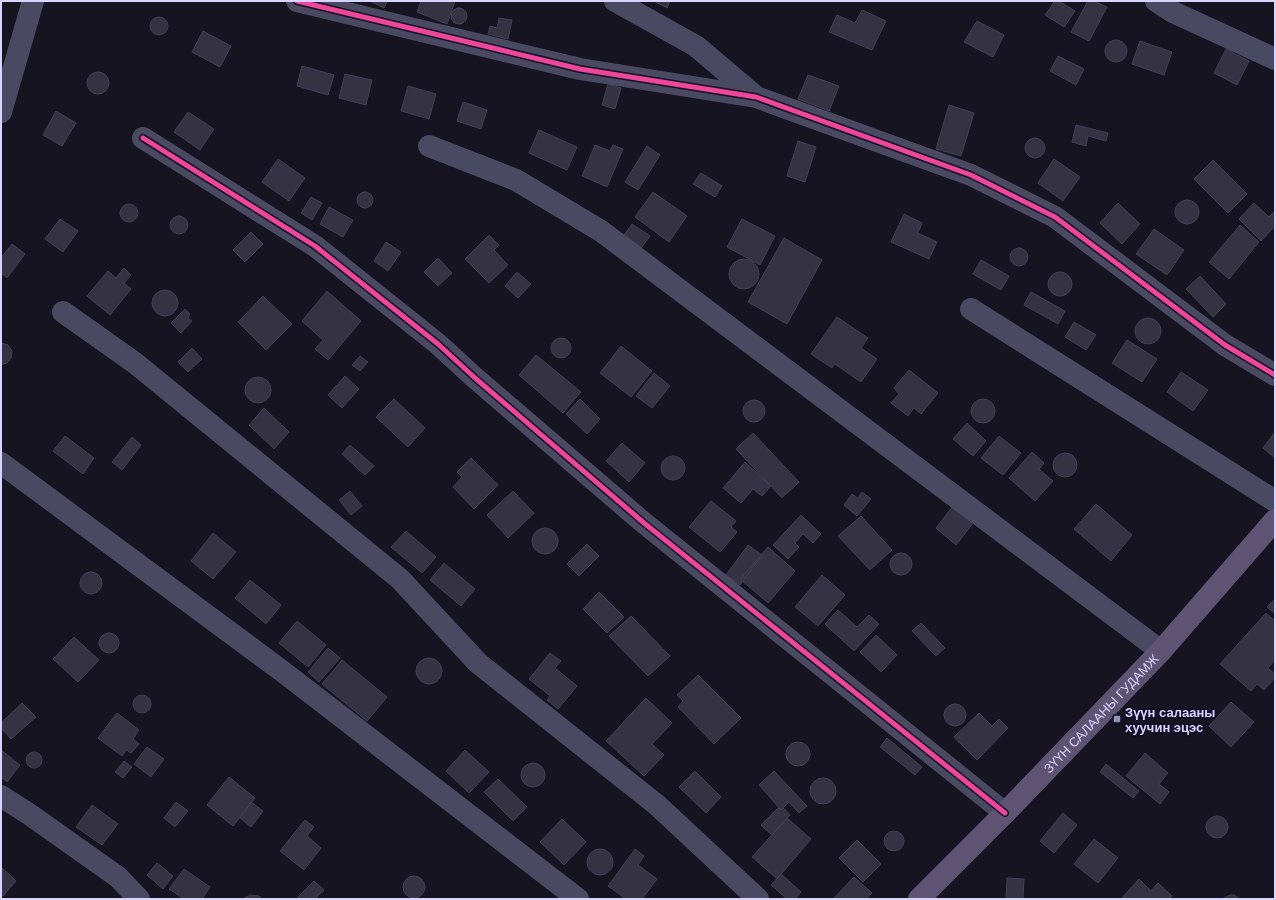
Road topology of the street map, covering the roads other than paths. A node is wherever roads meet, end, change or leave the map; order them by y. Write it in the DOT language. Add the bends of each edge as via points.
graph roads {
  1 [pos="33,1"];
  2 [pos="297,1"];
  3 [pos="615,1"];
  4 [pos="1156,1"];
  5 [pos="1275,59"];
  6 [pos="6,75"];
  7 [pos="756,97"];
  8 [pos="1,112"];
  9 [pos="143,138"];
  10 [pos="429,146"];
  11 [pos="971,309"];
  12 [pos="63,312"];
  13 [pos="1275,376"];
  14 [pos="1,463"];
  15 [pos="1275,501"];
  16 [pos="1275,520"];
  17 [pos="1161,651"];
  18 [pos="1,796"];
  19 [pos="1005,813"];
  20 [pos="139,899"];
  21 [pos="578,899"];
  22 [pos="758,899"];
  23 [pos="919,899"];
  1 -- 6 [label="street"];
  2 -- 7 [label="street" via="580,69"];
  3 -- 7 [label="street" via="696,46"];
  4 -- 5 [label="street" via="1173,12"];
  6 -- 8 [label="street"];
  7 -- 13 [label="street" via="971,175 1054,217 1225,345"];
  9 -- 19 [label="street" via="315,246 438,344 644,523"];
  10 -- 17 [label="street" via="516,180 601,231"];
  11 -- 15 [label="street"];
  12 -- 22 [label="street" via="135,364 400,579 478,663 657,805"];
  14 -- 21 [label="street" via="282,670"];
  16 -- 17 [label="main road, ЗҮҮН САЛААНЫ ГУДАМЖ"];
  17 -- 19 [label="main road, ЗҮҮН САЛААНЫ ГУДАМЖ"];
  18 -- 20 [label="street" via="118,877"];
  19 -- 23 [label="main road, ЗҮҮН САЛААНЫ ГУДАМЖ"];
}
